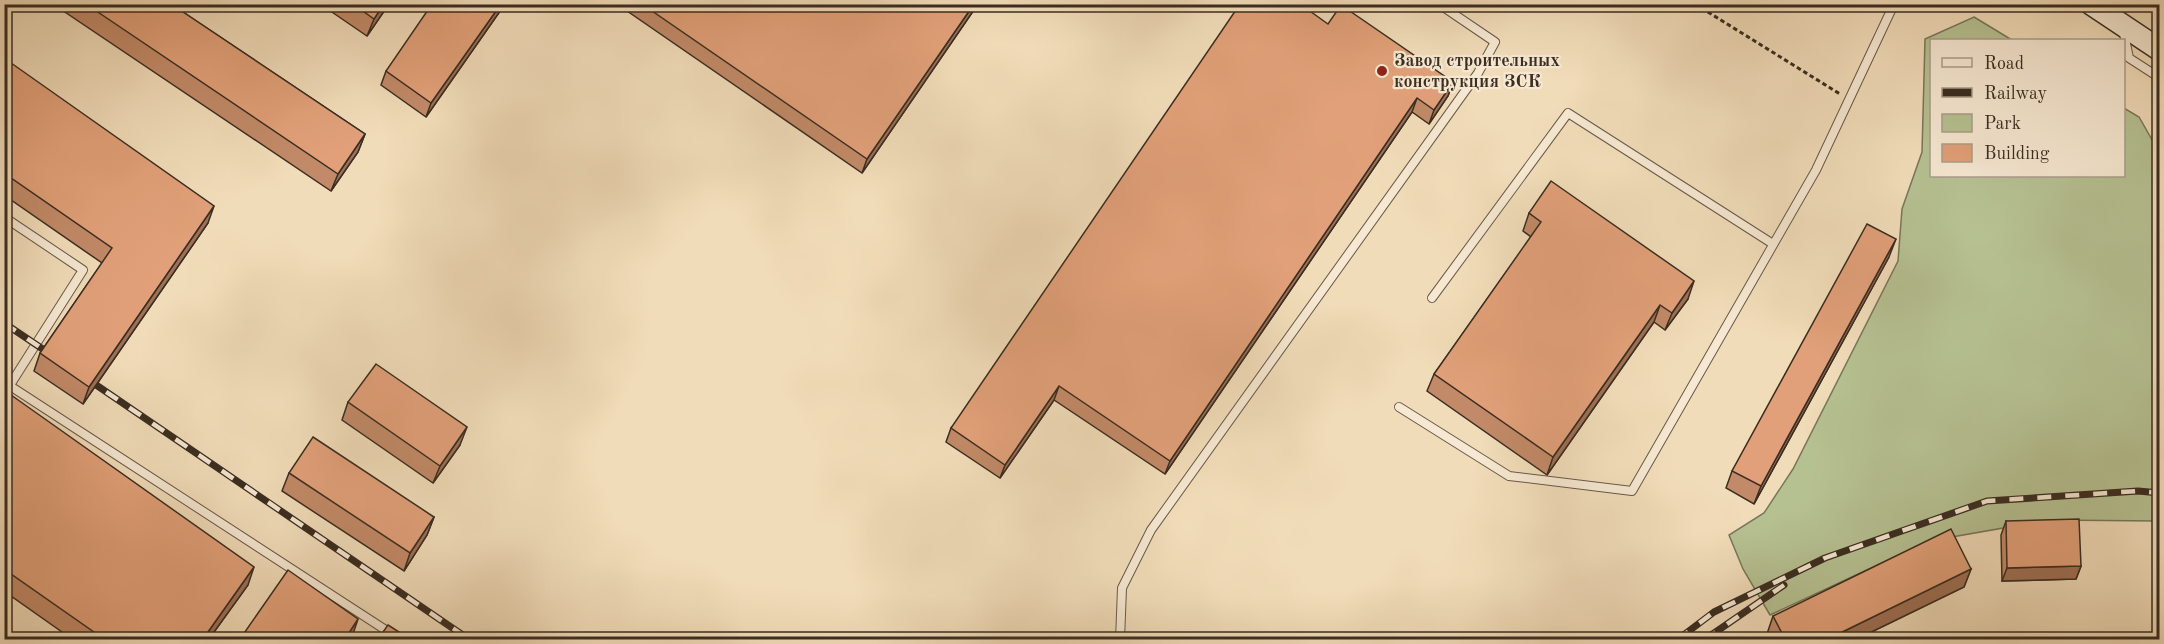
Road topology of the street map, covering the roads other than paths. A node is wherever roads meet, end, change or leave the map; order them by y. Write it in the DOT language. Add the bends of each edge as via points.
graph roads {
  1 [pos="1439,4"];
  2 [pos="1894,4"];
  3 [pos="2091,4"];
  4 [pos="2122,25"];
  5 [pos="2125,39"];
  6 [pos="2125,39"];
  7 [pos="2160,50"];
  8 [pos="2160,78"];
  9 [pos="4,217"];
  10 [pos="1773,244"];
  11 [pos="1432,298"];
  12 [pos="7,383"];
  13 [pos="1399,406"];
  14 [pos="401,639"];
  15 [pos="1120,639"];
  1 -- 15 [label="lane" via="1495,42 1478,73 1151,530 1122,588"];
  2 -- 10 [label="lane" via="1816,170"];
  3 -- 4 [label="main road"];
  4 -- 5 [label="lane"];
  4 -- 7 [label="main road"];
  6 -- 8 [label="lane" via="2129,58"];
  9 -- 12 [label="lane" via="83,270"];
  10 -- 11 [label="lane" via="1568,113"];
  10 -- 13 [label="lane" via="1632,491 1509,476"];
  12 -- 14 [label="lane"];
}
